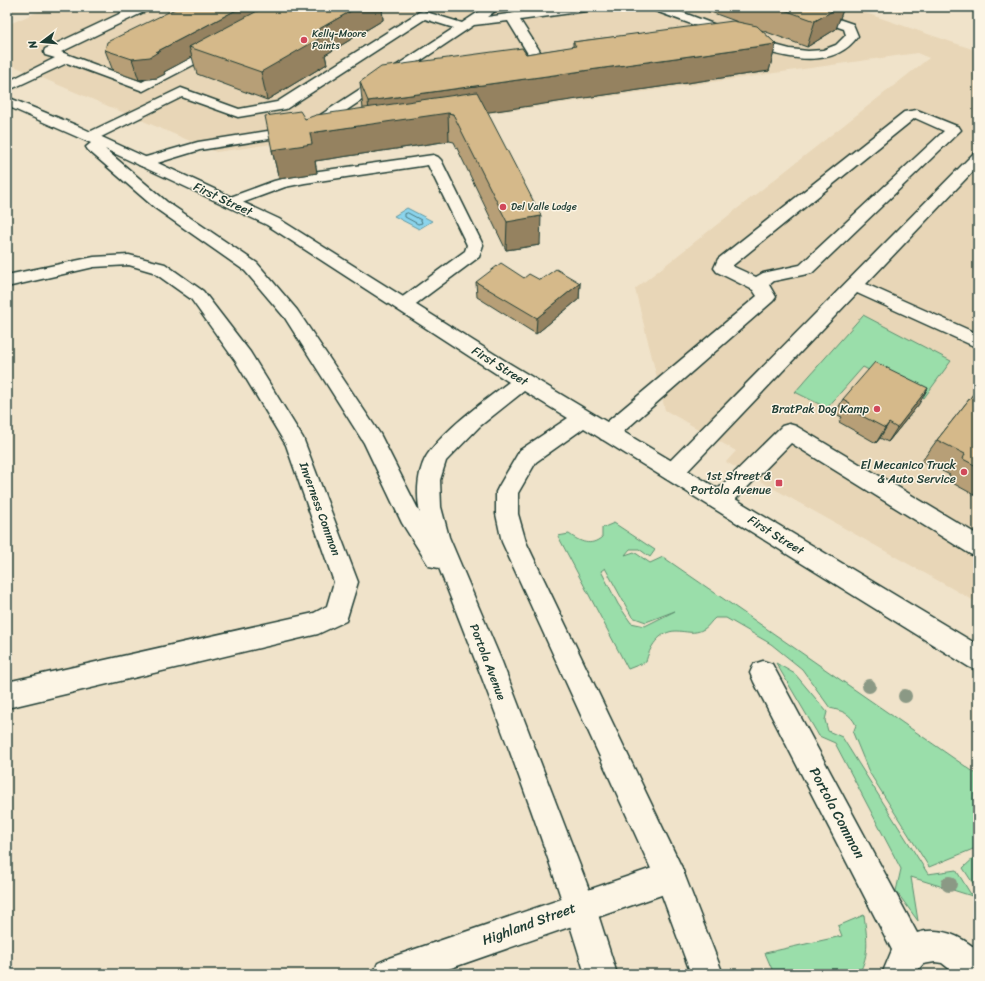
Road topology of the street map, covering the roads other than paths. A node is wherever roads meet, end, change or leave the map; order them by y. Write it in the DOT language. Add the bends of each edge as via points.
graph roads {
  1 [pos="144,7"];
  2 [pos="586,7"];
  3 [pos="657,7"];
  4 [pos="791,7"];
  5 [pos="489,10"];
  6 [pos="512,17"];
  7 [pos="468,20"];
  8 [pos="737,38"];
  9 [pos="232,40"];
  10 [pos="714,41"];
  11 [pos="66,58"];
  12 [pos="105,61"];
  13 [pos="557,62"];
  14 [pos="541,64"];
  15 [pos="526,66"];
  16 [pos="91,68"];
  17 [pos="404,82"];
  18 [pos="373,86"];
  19 [pos="7,87"];
  20 [pos="7,101"];
  21 [pos="73,129"];
  22 [pos="90,137"];
  23 [pos="978,158"];
  24 [pos="144,162"];
  25 [pos="231,202"];
  26 [pos="7,281"];
  27 [pos="854,285"];
  28 [pos="759,286"];
  29 [pos="403,305"];
  30 [pos="978,342"];
  31 [pos="524,381"];
  32 [pos="584,418"];
  33 [pos="608,433"];
  34 [pos="673,472"];
  35 [pos="720,501"];
  36 [pos="978,547"];
  37 [pos="465,605"];
  38 [pos="978,659"];
  39 [pos="763,673"];
  40 [pos="7,695"];
  41 [pos="670,877"];
  42 [pos="580,905"];
  43 [pos="904,963"];
  44 [pos="389,974"];
  45 [pos="601,974"];
  46 [pos="707,974"];
  47 [pos="977,974"];
  1 -- 11 [label="main road" via="50,52"];
  2 -- 6 [label="main road"];
  3 -- 8 [label="main road"];
  4 -- 8 [label="main road" via="849,28 852,36 846,46 811,55 770,50"];
  5 -- 7 [label="main road"];
  6 -- 7 [label="main road"];
  6 -- 14 [label="main road"];
  7 -- 18 [label="main road"];
  7 -- 22 [label="main road" via="423,15 280,106 238,113 181,92"];
  8 -- 10 [label="main road"];
  9 -- 16 [label="main road" via="142,87"];
  11 -- 16 [label="main road"];
  11 -- 19 [label="main road"];
  12 -- 16 [label="main road"];
  13 -- 14 [label="main road"];
  14 -- 15 [label="main road"];
  17 -- 18 [label="main road"];
  18 -- 24 [label="main road" via="309,128 198,146"];
  20 -- 21 [label="main road, First Street"];
  21 -- 22 [label="main road, First Street"];
  21 -- 37 [label="main road" via="161,205 251,267 291,314 373,440 410,516"];
  22 -- 24 [label="main road, First Street"];
  23 -- 27 [label="main road"];
  24 -- 25 [label="main road, First Street"];
  25 -- 29 [label="main road, First Street" via="273,222"];
  25 -- 29 [label="main road" via="280,184 305,178 433,160 475,245 473,253"];
  26 -- 40 [label="main road, Inverness Common" via="94,262 129,260 159,268 197,295 243,357 296,444 346,582 337,613 318,623"];
  27 -- 30 [label="main road"];
  27 -- 34 [label="main road"];
  28 -- 28 [label="main road" via="729,272 723,268 724,263 909,115 916,114 954,130 806,270 769,277"];
  28 -- 33 [label="main road" via="767,297"];
  29 -- 31 [label="main road, First Street"];
  31 -- 32 [label="main road, First Street"];
  31 -- 37 [label="main road, Portola Avenue" via="454,438 437,457 430,480 430,507 438,537"];
  32 -- 33 [label="main road, First Street"];
  32 -- 41 [label="main road" via="528,456 507,492 507,514 514,542"];
  33 -- 34 [label="main road, First Street"];
  34 -- 35 [label="main road, First Street"];
  35 -- 36 [label="main road" via="789,432"];
  35 -- 38 [label="main road, First Street"];
  37 -- 42 [label="main road, Portola Avenue"];
  39 -- 43 [label="main road, Portola Common"];
  41 -- 42 [label="main road, Highland Street"];
  41 -- 46 [label="main road"];
  42 -- 44 [label="main road, Highland Street" via="539,922"];
  42 -- 45 [label="main road, Portola Avenue"];
  43 -- 47 [label="main road" via="922,947 936,946 951,951 966,961"];
}
